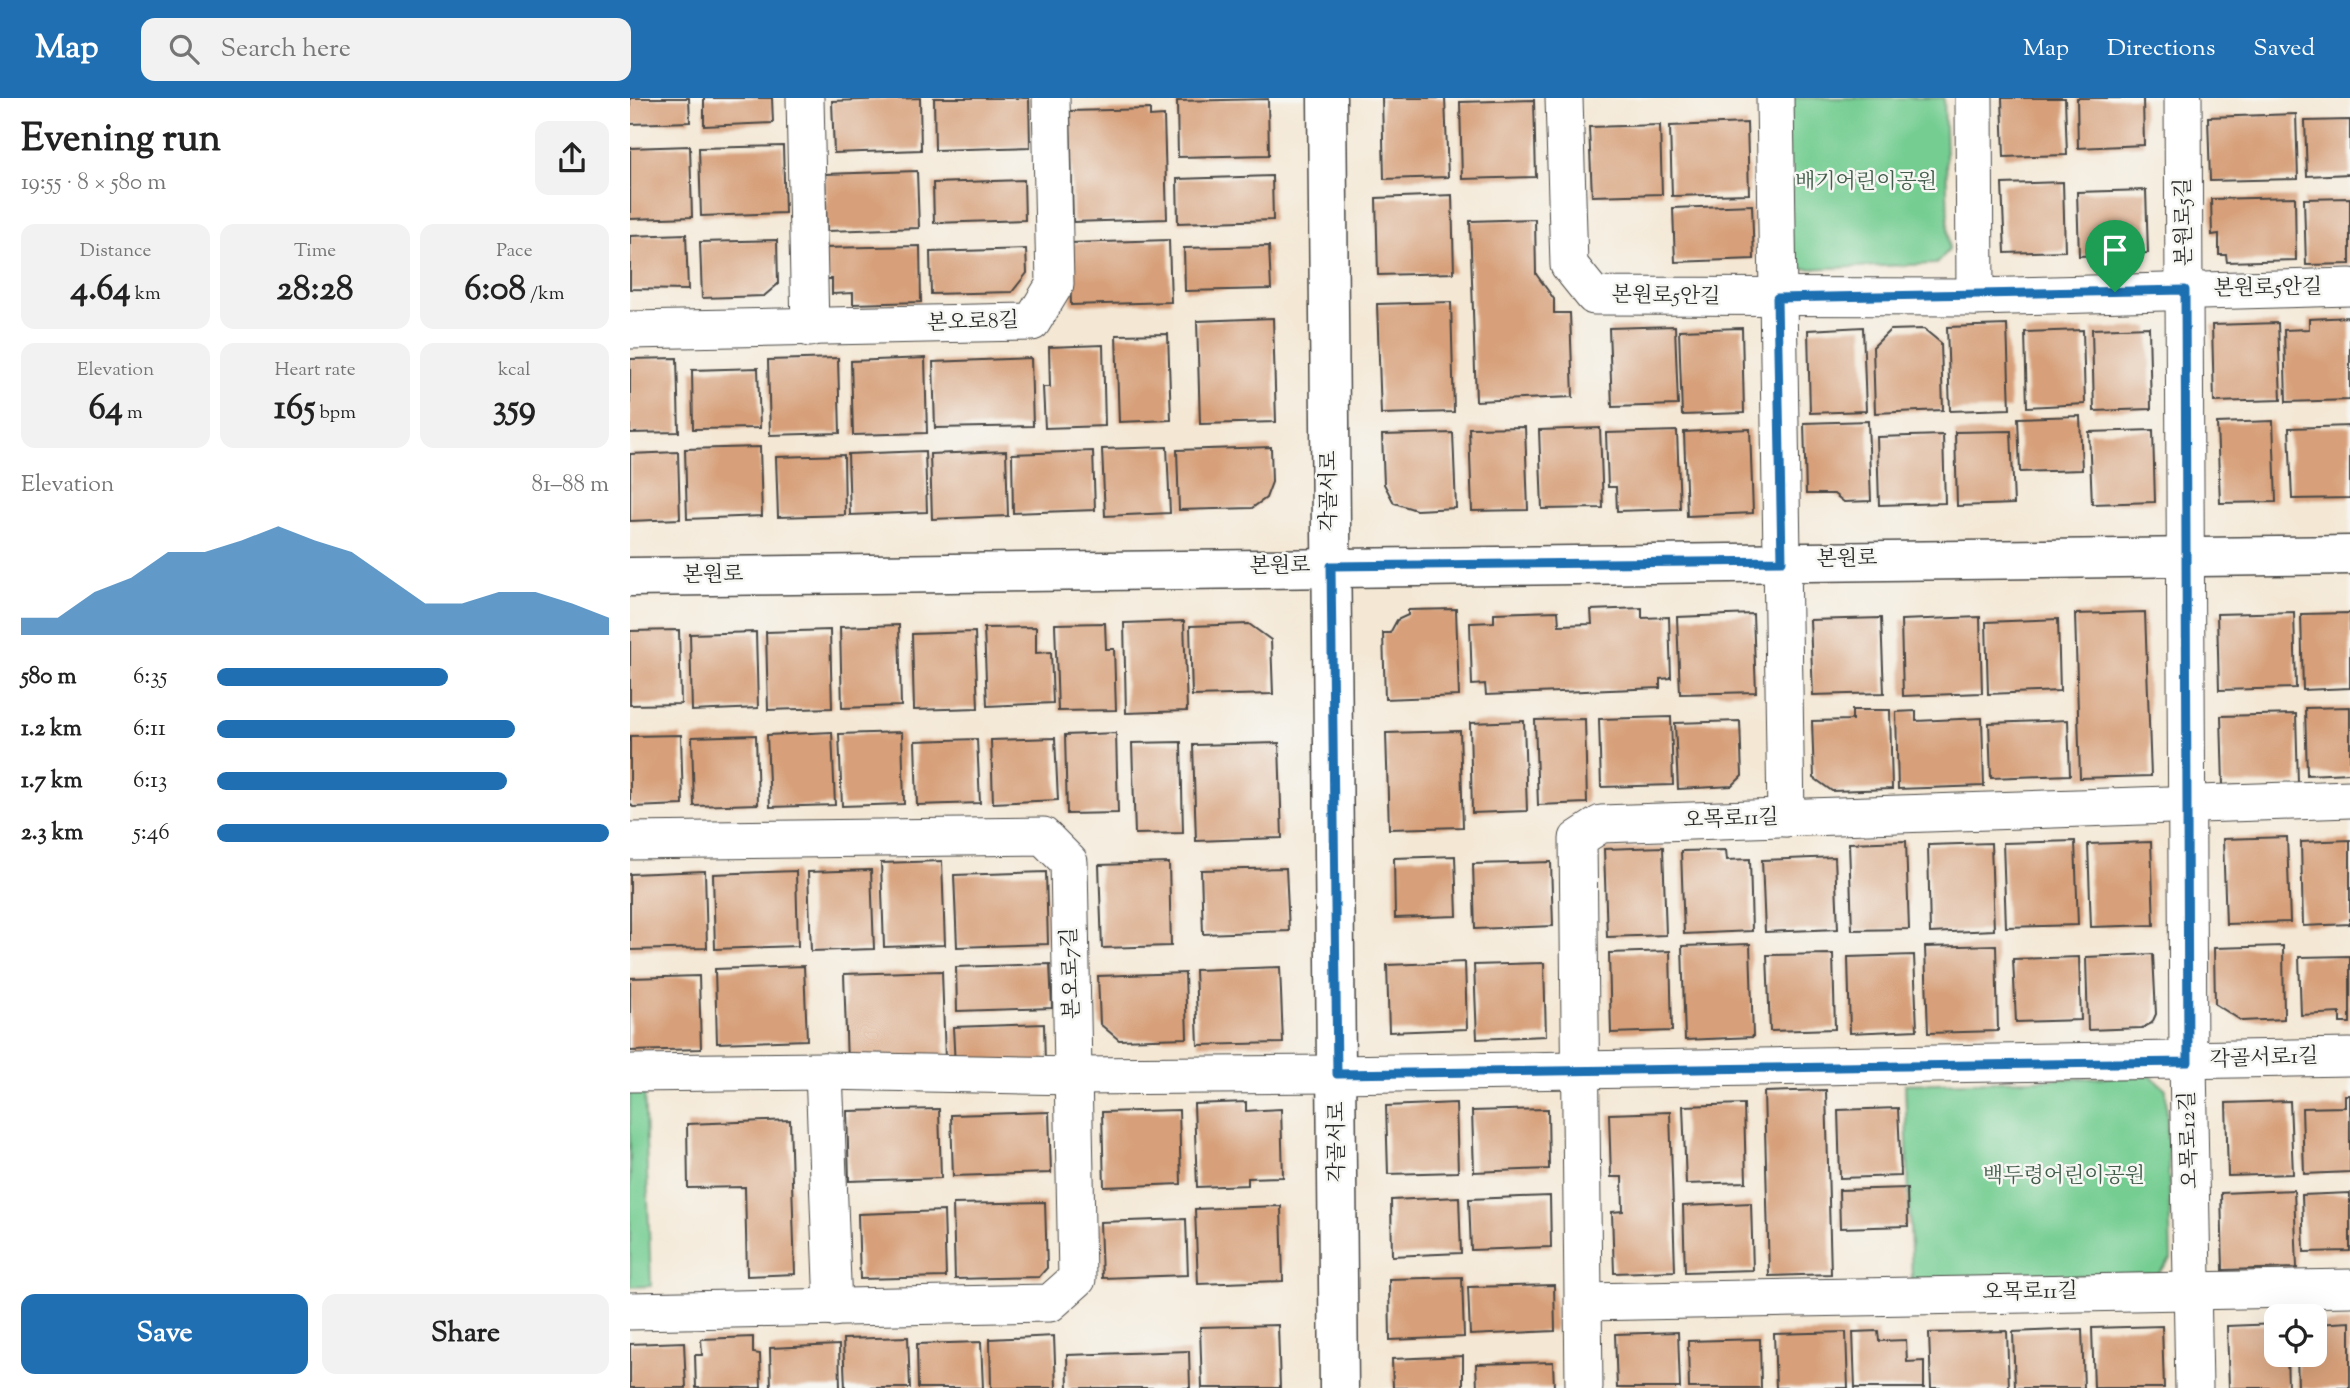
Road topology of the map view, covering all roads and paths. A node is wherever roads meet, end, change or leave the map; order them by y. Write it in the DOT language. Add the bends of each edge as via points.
graph roads {
  1 [pos="805,98"];
  2 [pos="1051,98"];
  3 [pos="1327,98"];
  4 [pos="1564,98"];
  5 [pos="1775,98"];
  6 [pos="1974,98"];
  7 [pos="2183,98"];
  8 [pos="2350,287"];
  9 [pos="2185,290"];
  10 [pos="1975,296"];
  11 [pos="1777,298"];
  12 [pos="810,328"];
  13 [pos="630,330"];
  14 [pos="2350,555"];
  15 [pos="2185,556"];
  16 [pos="1782,561"];
  17 [pos="1331,566"];
  18 [pos="630,577"];
  19 [pos="2350,799"];
  20 [pos="2187,805"];
  21 [pos="1786,818"];
  22 [pos="630,841"];
  23 [pos="2350,1057"];
  24 [pos="2188,1062"];
  25 [pos="1582,1070"];
  26 [pos="824,1071"];
  27 [pos="630,1073"];
  28 [pos="1337,1074"];
  29 [pos="1075,1076"];
  30 [pos="2350,1288"];
  31 [pos="2194,1290"];
  32 [pos="1584,1302"];
  33 [pos="833,1308"];
  34 [pos="630,1311"];
  35 [pos="1339,1388"];
  36 [pos="1584,1388"];
  37 [pos="2194,1388"];
  1 -- 12 [label="street"];
  2 -- 12 [label="street, 본오로8길" via="1055,284 1032,322"];
  3 -- 17 [label="street, 각골서로"];
  4 -- 11 [label="street, 본원로5안길" via="1569,265 1594,296"];
  5 -- 11 [label="street"];
  6 -- 10 [label="street"];
  7 -- 9 [label="street, 본원로5길"];
  8 -- 9 [label="street, 본원로5안길"];
  9 -- 10 [label="street, 본원로5안길"];
  9 -- 15 [label="street, 본원로5길"];
  10 -- 11 [label="street, 본원로5안길"];
  11 -- 16 [label="street"];
  12 -- 13 [label="street, 본오로8길"];
  14 -- 15 [label="street, 본원로"];
  15 -- 16 [label="street, 본원로"];
  15 -- 20 [label="street, 오목로12길"];
  16 -- 17 [label="street, 본원로"];
  16 -- 21 [label="street"];
  17 -- 18 [label="street, 본원로"];
  17 -- 28 [label="street, 각골서로"];
  19 -- 20 [label="street, 오목로11길"];
  20 -- 21 [label="street, 오목로11길"];
  20 -- 24 [label="street, 오목로12길"];
  21 -- 25 [label="street, 오목로11길" via="1601,824 1578,839"];
  22 -- 29 [label="street, 본오로7길" via="1043,836 1069,862"];
  23 -- 24 [label="street, 각골서로1길"];
  24 -- 25 [label="street, 각골서로1길"];
  24 -- 31 [label="street, 오목로12길"];
  25 -- 28 [label="street, 각골서로1길"];
  25 -- 32 [label="street, 오목로11길"];
  26 -- 27 [label="street"];
  26 -- 29 [label="street, 각골서로1길"];
  26 -- 33 [label="street"];
  28 -- 29 [label="street, 각골서로1길"];
  28 -- 35 [label="street, 각골서로"];
  29 -- 33 [label="street, 본오로7길" via="1077,1279 1050,1303"];
  30 -- 31 [label="street, 오목로11길"];
  31 -- 32 [label="street, 오목로11길"];
  31 -- 37 [label="street, 오목로12길"];
  32 -- 36 [label="street, 오목로11길"];
  33 -- 34 [label="street, 본오로7길"];
}
